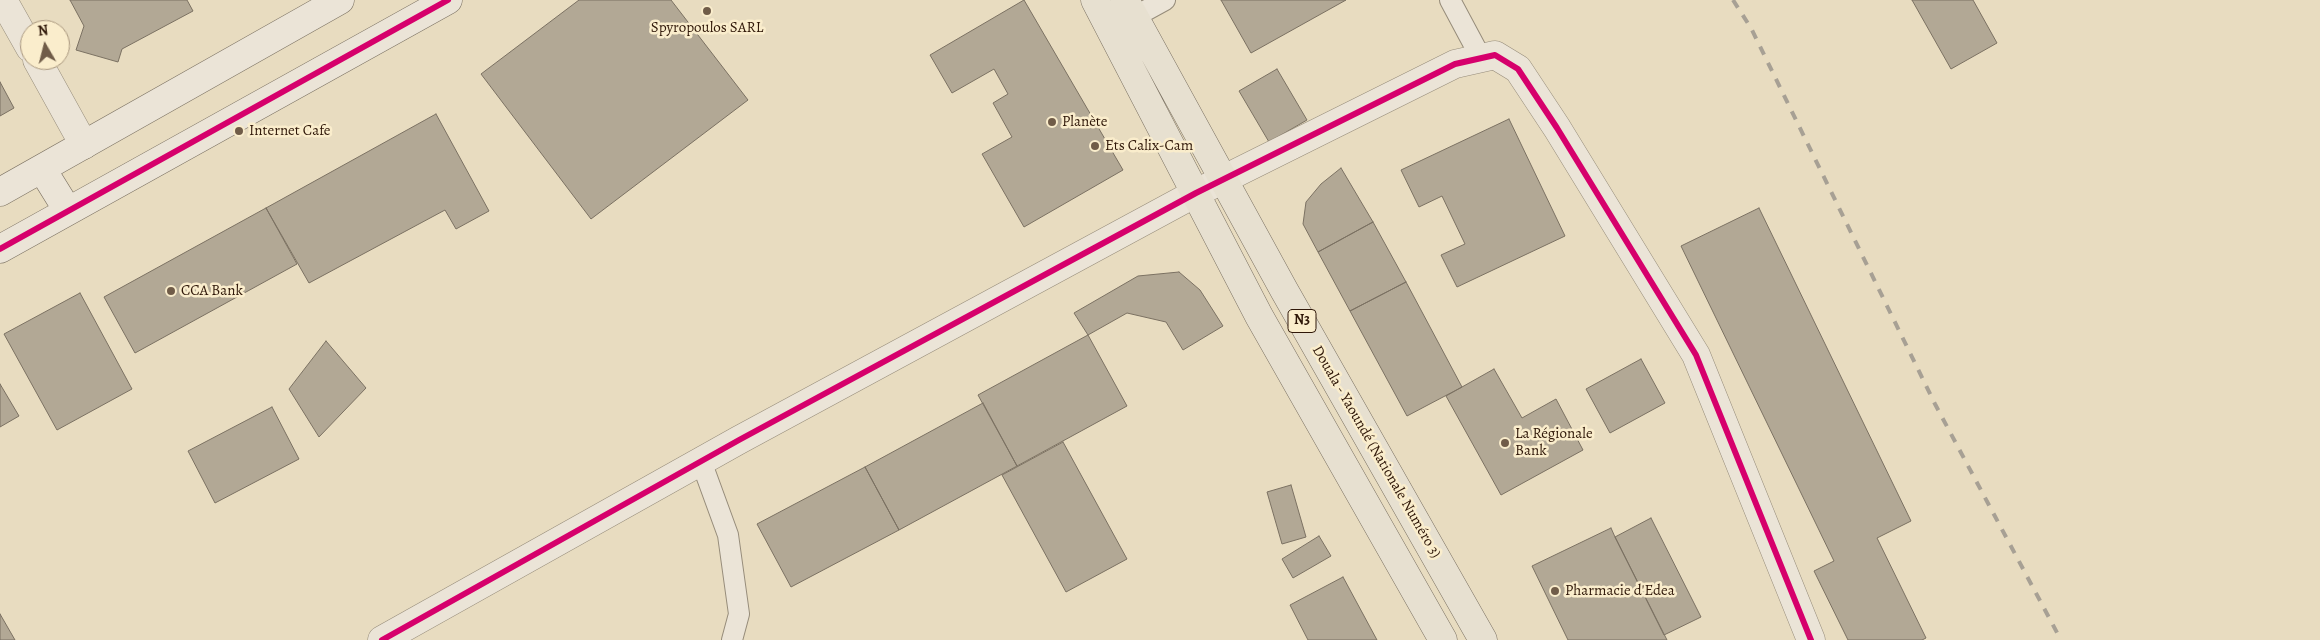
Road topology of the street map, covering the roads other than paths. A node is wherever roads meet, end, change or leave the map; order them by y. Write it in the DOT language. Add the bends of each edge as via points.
graph roads {
  1 [pos="3,0"];
  2 [pos="340,0"];
  3 [pos="448,0"];
  4 [pos="1095,0"];
  5 [pos="1165,0"];
  6 [pos="1450,0"];
  7 [pos="1130,9"];
  8 [pos="20,30"];
  9 [pos="1481,58"];
  10 [pos="43,70"];
  11 [pos="84,145"];
  12 [pos="42,168"];
  13 [pos="1223,180"];
  14 [pos="0,192"];
  15 [pos="1196,193"];
  16 [pos="68,212"];
  17 [pos="0,249"];
  18 [pos="701,461"];
  19 [pos="383,640"];
  20 [pos="732,640"];
  21 [pos="1443,640"];
  22 [pos="1483,640"];
  23 [pos="1812,640"];
  1 -- 8 [label="street"];
  2 -- 11 [label="street"];
  3 -- 16 [label="street"];
  4 -- 15 [label="highway, N3"];
  5 -- 7 [label="lane"];
  6 -- 9 [label="lane"];
  7 -- 13 [label="highway, Douala - Yaoundé (Nationale Numéro 3) / N3"];
  9 -- 13 [label="street" via="1455,64"];
  9 -- 23 [label="street" via="1495,55 1518,69 1696,355"];
  10 -- 11 [label="street"];
  11 -- 12 [label="street"];
  12 -- 14 [label="street"];
  12 -- 16 [label="street"];
  13 -- 15 [label="street"];
  13 -- 22 [label="highway, Douala - Yaoundé (Nationale Numéro 3) / N3"];
  15 -- 18 [label="street"];
  15 -- 21 [label="highway, N3" via="1259,316"];
  16 -- 17 [label="street"];
  18 -- 19 [label="street"];
  18 -- 20 [label="lane" via="728,535 739,614"];
}
